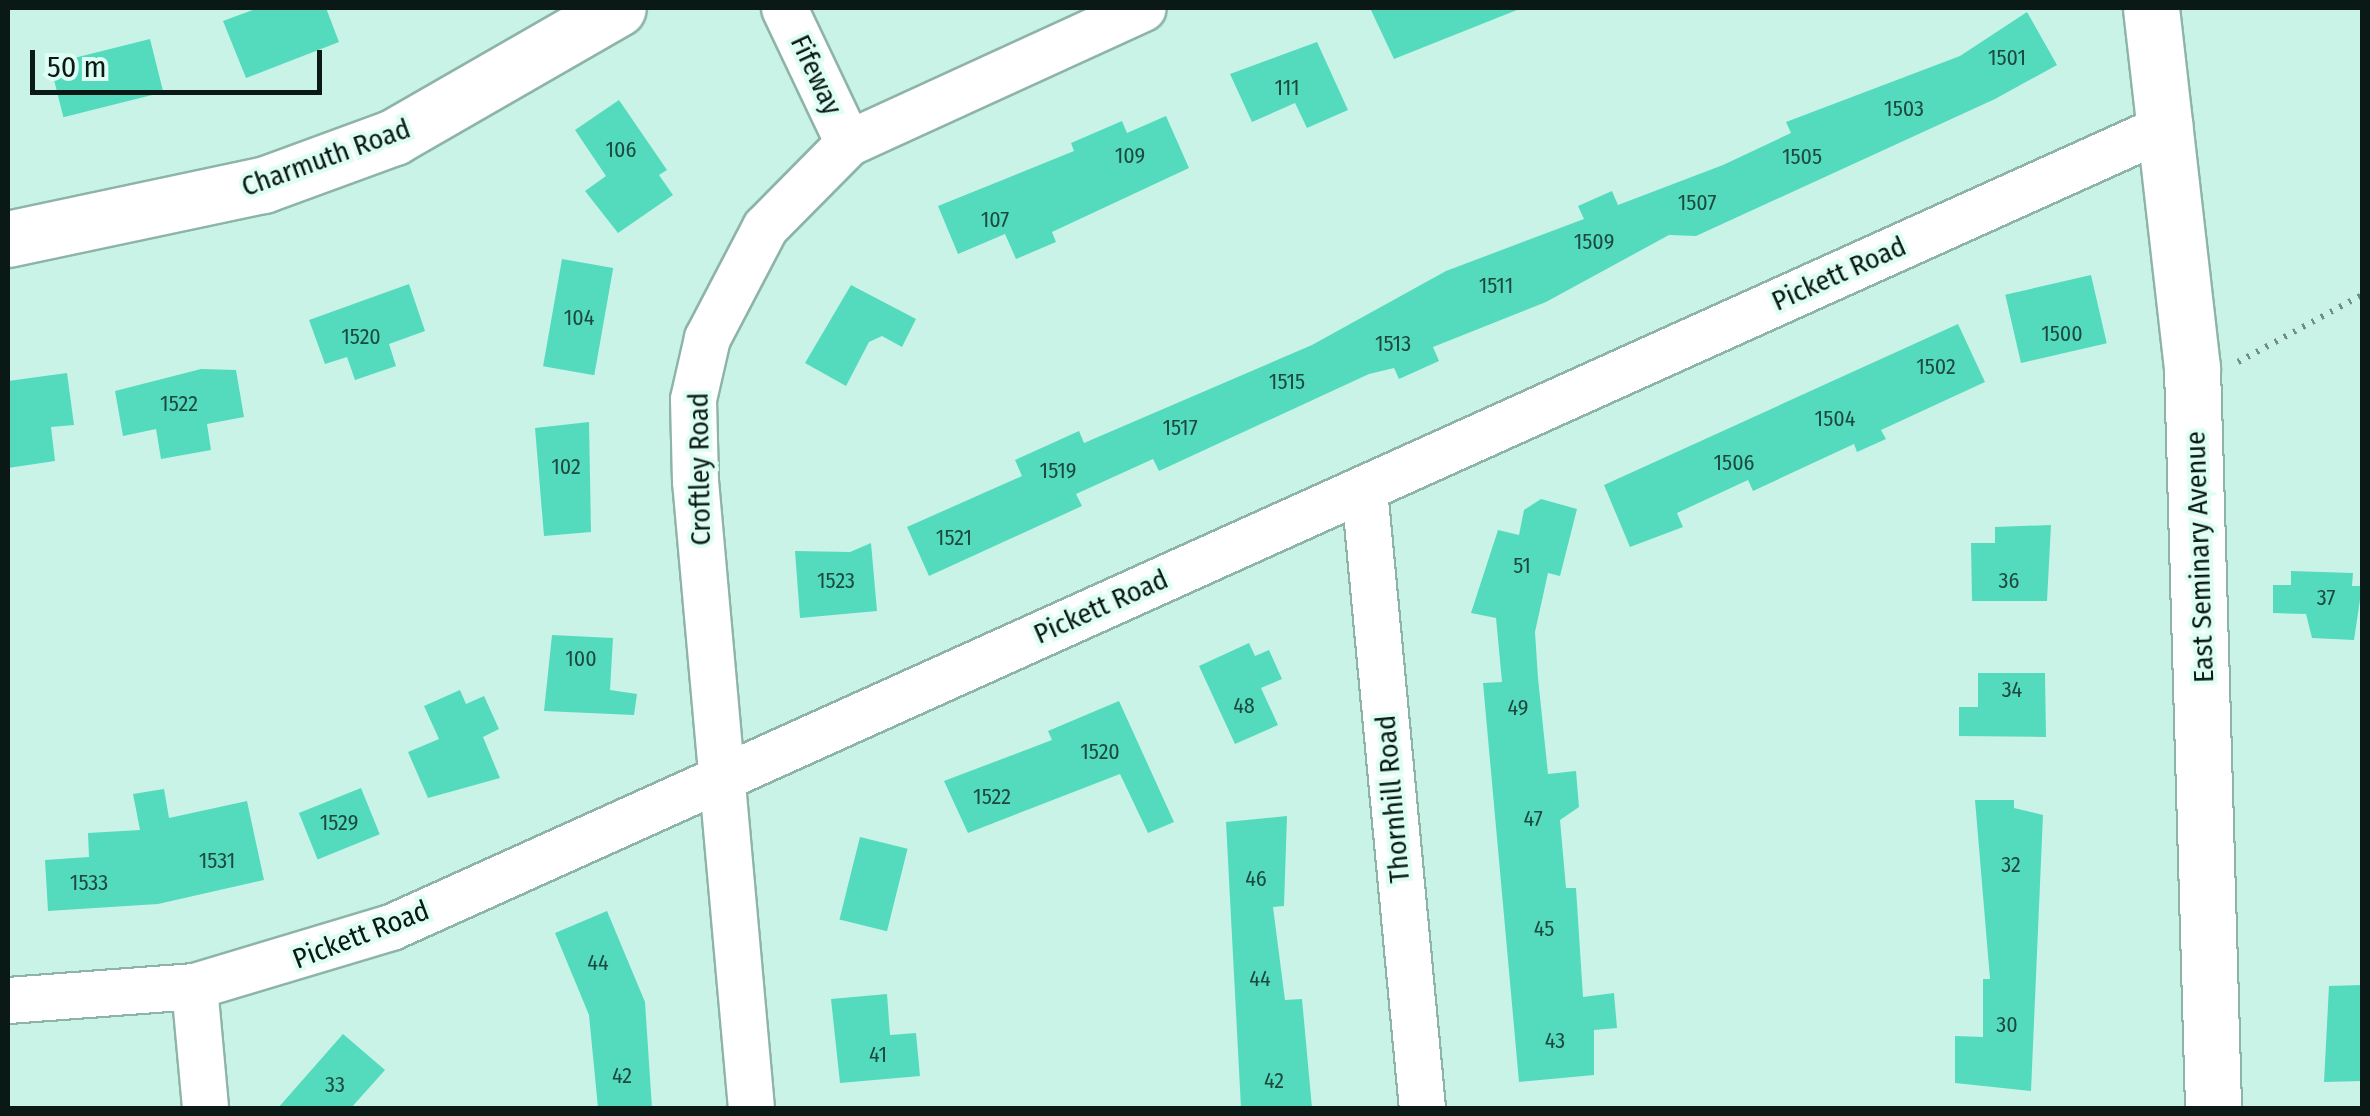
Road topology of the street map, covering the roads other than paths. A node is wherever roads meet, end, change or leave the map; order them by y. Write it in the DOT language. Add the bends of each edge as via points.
graph roads {
  1 [pos="618,8"];
  2 [pos="784,8"];
  3 [pos="1143,8"];
  4 [pos="2151,8"];
  5 [pos="2169,125"];
  6 [pos="848,142"];
  7 [pos="8,239"];
  8 [pos="1364,490"];
  9 [pos="720,776"];
  10 [pos="194,986"];
  11 [pos="8,1000"];
  12 [pos="204,1108"];
  13 [pos="751,1108"];
  14 [pos="1422,1108"];
  15 [pos="2213,1108"];
  1 -- 7 [label="street, Charmuth Road" via="394,137 229,194"];
  2 -- 6 [label="street, Fifeway"];
  3 -- 6 [label="street, Croftley Road"];
  4 -- 5 [label="street, East Seminary Avenue"];
  5 -- 8 [label="street, Pickett Road"];
  5 -- 15 [label="street, East Seminary Avenue" via="2203,569"];
  6 -- 9 [label="street, Croftley Road" via="764,226 707,338 694,399"];
  8 -- 9 [label="street, Pickett Road"];
  8 -- 14 [label="street, Thornhill Road"];
  9 -- 10 [label="street, Pickett Road" via="391,927"];
  9 -- 13 [label="street, Croftley Road"];
  10 -- 11 [label="street, Pickett Road"];
  10 -- 12 [label="street"];
}
